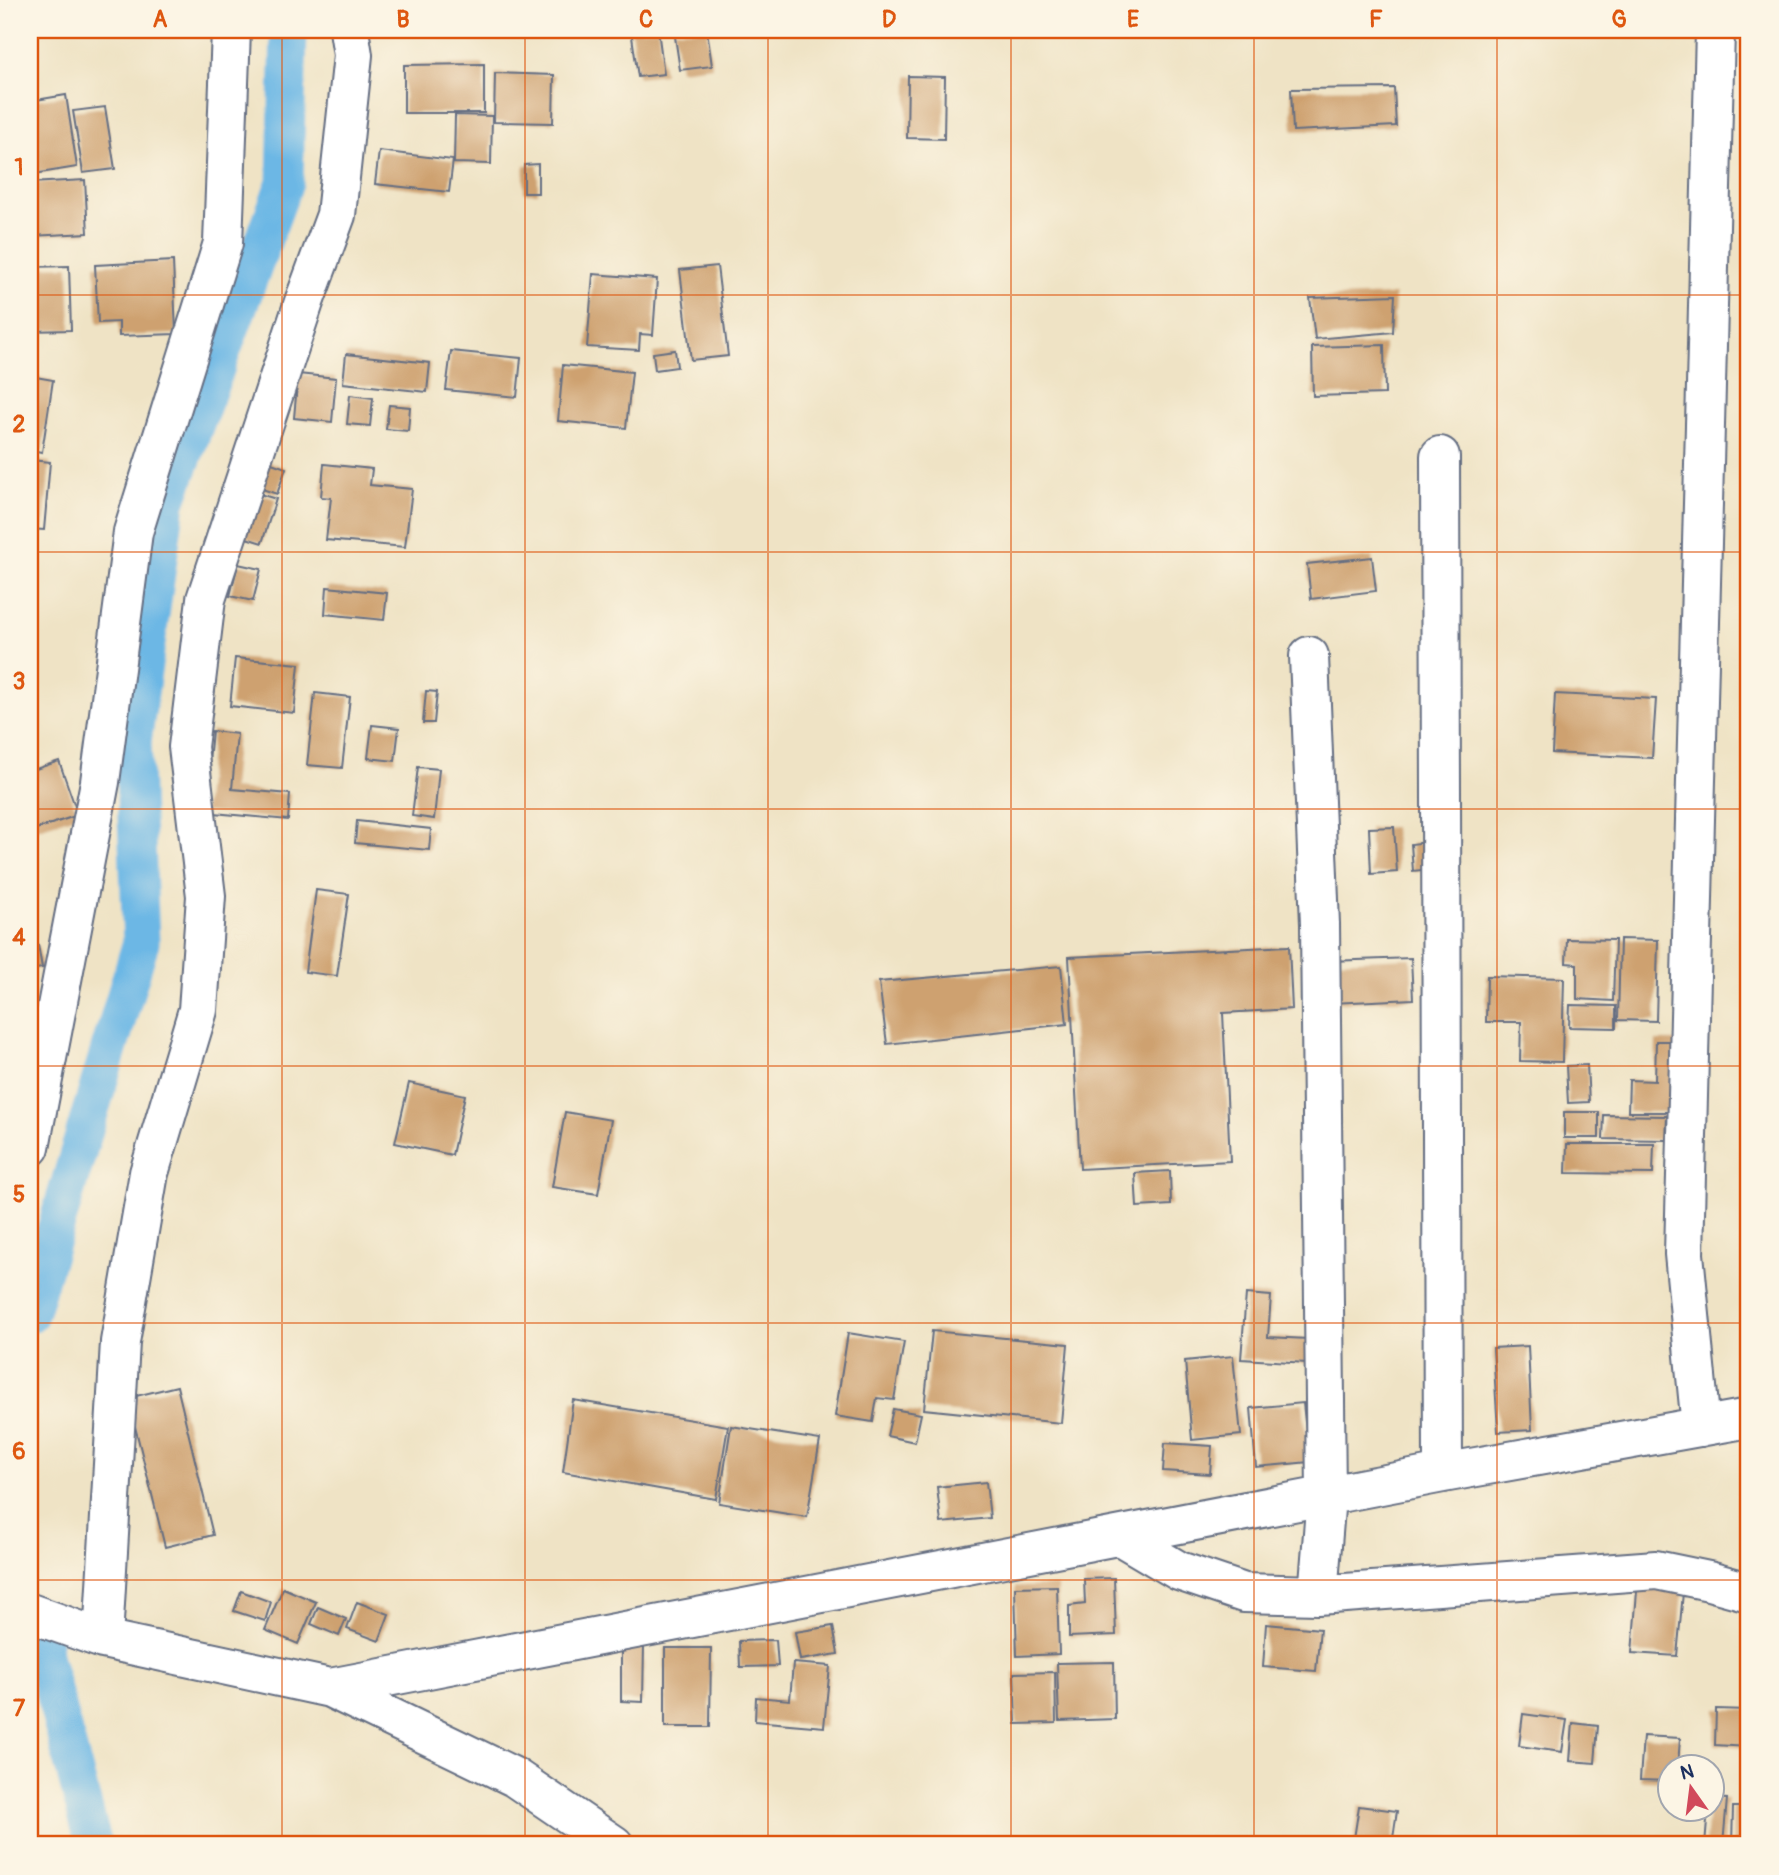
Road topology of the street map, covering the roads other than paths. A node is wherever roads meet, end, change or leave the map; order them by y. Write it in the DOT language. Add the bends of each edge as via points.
graph roads {
  1 [pos="232,30"];
  2 [pos="349,30"];
  3 [pos="1715,30"];
  4 [pos="1440,457"];
  5 [pos="1308,656"];
  6 [pos="30,1147"];
  7 [pos="1749,1418"];
  8 [pos="1701,1427"];
  9 [pos="1443,1473"];
  10 [pos="1326,1496"];
  11 [pos="1120,1536"];
  12 [pos="1749,1592"];
  13 [pos="1318,1595"];
  14 [pos="30,1613"];
  15 [pos="103,1639"];
  16 [pos="330,1688"];
  17 [pos="614,1845"];
  1 -- 6 [label="street" via="223,243 133,532 100,782"];
  2 -- 15 [label="street" via="354,55 336,215 206,599 188,747 206,896 198,1010 149,1173 120,1342"];
  3 -- 8 [label="street" via="1684,1254"];
  4 -- 9 [label="street"];
  5 -- 10 [label="street" via="1320,923"];
  7 -- 8 [label="street"];
  8 -- 9 [label="street"];
  9 -- 10 [label="street"];
  10 -- 11 [label="street"];
  10 -- 13 [label="street"];
  11 -- 13 [label="street" via="1179,1572 1244,1593"];
  11 -- 16 [label="street"];
  12 -- 13 [label="street" via="1656,1570"];
  14 -- 15 [label="street"];
  15 -- 16 [label="street"];
  16 -- 17 [label="street" via="513,1777"];
}
